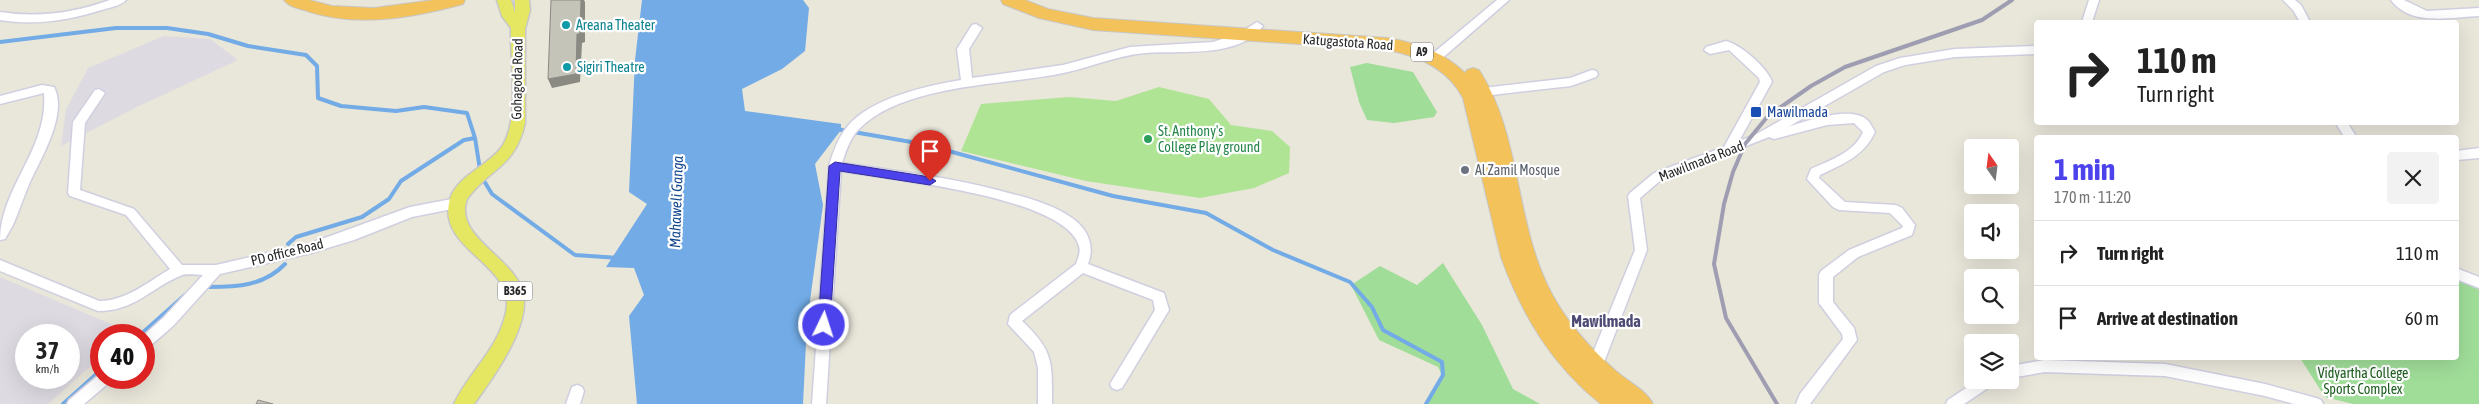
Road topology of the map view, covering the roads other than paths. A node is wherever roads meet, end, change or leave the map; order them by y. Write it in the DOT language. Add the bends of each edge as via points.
graph roads {
  1 [pos="121,0"];
  2 [pos="292,0"];
  3 [pos="323,0"];
  4 [pos="420,0"];
  5 [pos="457,0"];
  6 [pos="504,0"];
  7 [pos="522,0"];
  8 [pos="1009,0"];
  9 [pos="1036,0"];
  10 [pos="1504,0"];
  11 [pos="2094,0"];
  12 [pos="2288,0"];
  13 [pos="2396,0"];
  14 [pos="2479,12"];
  15 [pos="0,16"];
  16 [pos="2088,20"];
  17 [pos="2304,20"];
  18 [pos="518,26"];
  19 [pos="976,28"];
  20 [pos="1252,31"];
  21 [pos="1710,50"];
  22 [pos="2034,50"];
  23 [pos="1439,55"];
  24 [pos="1592,74"];
  25 [pos="967,82"];
  26 [pos="1483,92"];
  27 [pos="100,93"];
  28 [pos="0,100"];
  29 [pos="1757,139"];
  30 [pos="1728,150"];
  31 [pos="2479,153"];
  32 [pos="2459,156"];
  33 [pos="835,166"];
  34 [pos="489,170"];
  35 [pos="457,203"];
  36 [pos="0,235"];
  37 [pos="0,266"];
  38 [pos="1081,267"];
  39 [pos="179,270"];
  40 [pos="216,270"];
  41 [pos="2459,274"];
  42 [pos="2479,284"];
  43 [pos="155,334"];
  44 [pos="2019,370"];
  45 [pos="1591,371"];
  46 [pos="1117,384"];
  47 [pos="92,389"];
  48 [pos="1976,389"];
  49 [pos="74,404"];
  50 [pos="463,404"];
  51 [pos="819,404"];
  52 [pos="1045,404"];
  53 [pos="1616,404"];
  54 [pos="1642,404"];
  55 [pos="1804,404"];
  56 [pos="1953,404"];
  57 [pos="2316,404"];
  1 -- 15 [label="street" via="82,13 42,18"];
  2 -- 5 [label="highway" via="328,11 369,14"];
  3 -- 4 [label="highway" via="368,5"];
  6 -- 18 [label="main road, Gohagoda Road" via="509,16"];
  7 -- 18 [label="main road, Gohagoda Road" via="525,12"];
  8 -- 20 [label="highway, Katugastota Road / A9" via="1046,14 1093,24"];
  9 -- 20 [label="highway, Katugastota Road / A9" via="1097,15"];
  10 -- 23 [label="street"];
  11 -- 16 [label="street"];
  12 -- 17 [label="street"];
  13 -- 14 [label="street" via="2429,17"];
  18 -- 34 [label="main road, Gohagoda Road" via="519,106 515,132 510,148"];
  19 -- 25 [label="street" via="963,49"];
  20 -- 23 [label="highway, Katugastota Road / A9" via="1388,44"];
  20 -- 25 [label="street" via="1224,45 1131,50 1056,71"];
  21 -- 30 [label="street" via="1726,45 1733,47 1764,76 1766,82"];
  22 -- 29 [label="street" via="1955,53 1904,61 1880,69"];
  23 -- 26 [label="highway, Katugastota Road / A9" via="1469,70"];
  23 -- 45 [label="highway, Katugastota Road / A9" via="1464,82 1472,98 1509,250 1531,307 1550,337"];
  24 -- 26 [label="street" via="1571,82"];
  25 -- 33 [label="street" via="909,98 882,108 859,122 844,141"];
  26 -- 45 [label="highway, Katugastota Road / A9" via="1493,118 1521,234 1537,284"];
  27 -- 39 [label="street" via="78,122 74,193 130,212"];
  28 -- 36 [label="street" via="42,89 50,90 53,105 46,137 18,194 7,226"];
  29 -- 30 [label="street, Mawilmada Road"];
  29 -- 55 [label="street" via="1840,119 1856,119 1869,132 1867,139 1853,154 1815,172 1813,179 1843,207 1892,208 1909,225 1908,231 1861,250 1826,275 1826,303 1849,332 1850,340 1805,398"];
  30 -- 45 [label="street, Mawilmada Road" via="1658,176 1634,196 1641,250"];
  31 -- 32 [label="street"];
  33 -- 38 [label="street" via="968,187 1054,213 1070,223 1085,243 1086,253"];
  33 -- 51 [label="street"];
  34 -- 35 [label="main road, Gohagoda Road" via="467,188"];
  35 -- 40 [label="street, PD office Road" via="410,212 311,248"];
  35 -- 50 [label="main road, B365" via="458,218 471,244 510,282 516,301 512,321 498,351 483,379"];
  37 -- 39 [label="street" via="98,306 126,302"];
  38 -- 46 [label="street" via="1159,297 1162,310"];
  38 -- 52 [label="street" via="1015,319 1015,324 1033,338 1044,354"];
  39 -- 40 [label="street, PD office Road"];
  40 -- 43 [label="street"];
  41 -- 42 [label="street"];
  44 -- 57 [label="street" via="2045,366 2165,370"];
  45 -- 53 [label="highway, Katugastota Road / A9"];
  45 -- 54 [label="highway, Katugastota Road / A9"];
  47 -- 49 [label="street"];
  48 -- 56 [label="street"];
}
